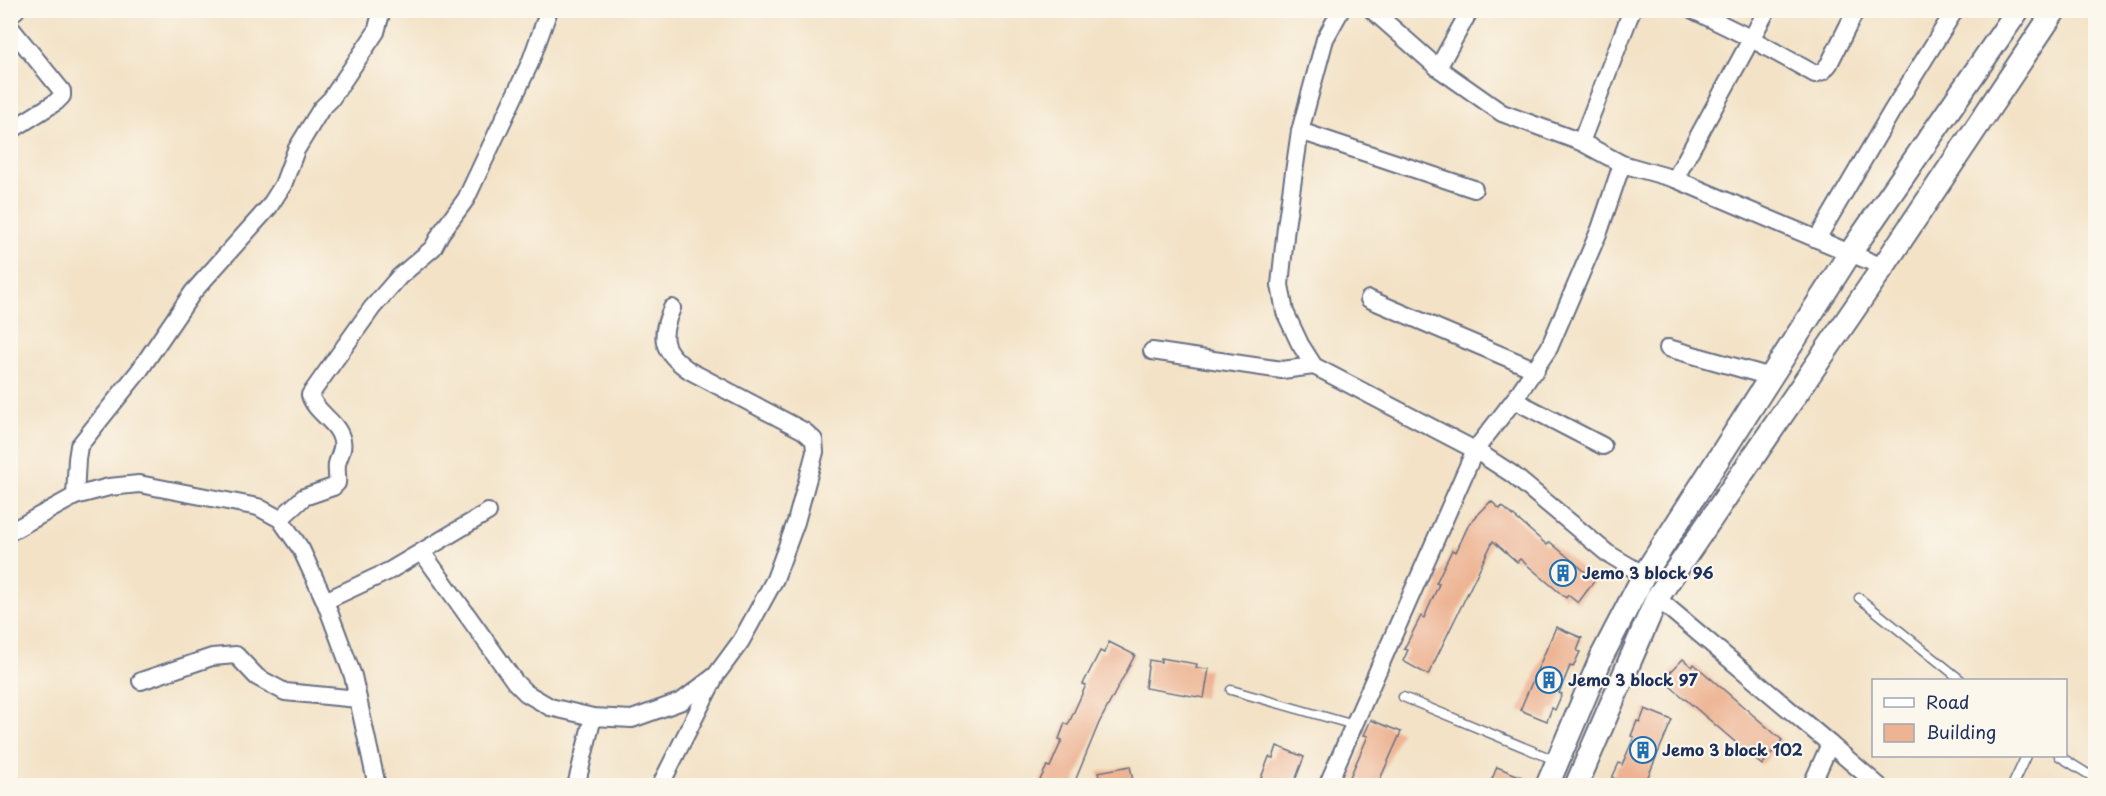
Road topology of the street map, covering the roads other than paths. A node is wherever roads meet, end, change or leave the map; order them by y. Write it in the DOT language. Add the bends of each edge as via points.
graph roads {
  1 [pos="16,10"];
  2 [pos="382,10"];
  3 [pos="549,10"];
  4 [pos="1341,10"];
  5 [pos="1372,10"];
  6 [pos="1470,10"];
  7 [pos="1632,10"];
  8 [pos="1693,10"];
  9 [pos="1767,10"];
  10 [pos="1856,10"];
  11 [pos="1955,10"];
  12 [pos="2018,10"];
  13 [pos="2055,10"];
  14 [pos="10,15"];
  15 [pos="10,27"];
  16 [pos="1750,38"];
  17 [pos="1438,68"];
  18 [pos="1300,130"];
  19 [pos="10,131"];
  20 [pos="1581,142"];
  21 [pos="1622,164"];
  22 [pos="1675,179"];
  23 [pos="1474,189"];
  24 [pos="1817,239"];
  25 [pos="1850,253"];
  26 [pos="1883,267"];
  27 [pos="1369,299"];
  28 [pos="672,308"];
  29 [pos="1668,348"];
  30 [pos="1152,351"];
  31 [pos="1314,366"];
  32 [pos="1536,370"];
  33 [pos="1771,377"];
  34 [pos="1514,400"];
  35 [pos="1603,446"];
  36 [pos="1475,450"];
  37 [pos="75,496"];
  38 [pos="488,512"];
  39 [pos="280,519"];
  40 [pos="10,532"];
  41 [pos="422,552"];
  42 [pos="1644,575"];
  43 [pos="1657,598"];
  44 [pos="1859,598"];
  45 [pos="325,601"];
  46 [pos="1602,656"];
  47 [pos="1628,664"];
  48 [pos="716,675"];
  49 [pos="1959,679"];
  50 [pos="141,681"];
  51 [pos="1232,690"];
  52 [pos="1403,697"];
  53 [pos="358,699"];
  54 [pos="593,717"];
  55 [pos="1354,725"];
  56 [pos="1830,744"];
  57 [pos="2026,757"];
  58 [pos="2061,757"];
  59 [pos="1558,762"];
  60 [pos="2096,779"];
  61 [pos="377,786"];
  62 [pos="576,786"];
  63 [pos="660,786"];
  64 [pos="1327,786"];
  65 [pos="1547,786"];
  66 [pos="1576,786"];
  67 [pos="1811,786"];
  68 [pos="1879,786"];
  69 [pos="2012,786"];
  1 -- 14 [label="street"];
  2 -- 37 [label="street" via="376,32 313,122 269,207 193,292 139,371 80,446"];
  3 -- 39 [label="street" via="530,63 466,199 433,248 399,277 372,308 310,395 342,438 337,483 304,497"];
  4 -- 18 [label="street" via="1325,39"];
  5 -- 17 [label="street"];
  6 -- 17 [label="street"];
  7 -- 20 [label="street"];
  8 -- 16 [label="street"];
  9 -- 16 [label="street"];
  10 -- 16 [label="street" via="1829,64 1815,74"];
  11 -- 24 [label="street"];
  12 -- 25 [label="street"];
  13 -- 26 [label="street"];
  15 -- 19 [label="street" via="62,91 62,96"];
  16 -- 22 [label="street"];
  17 -- 20 [label="street" via="1502,113"];
  18 -- 23 [label="street"];
  18 -- 31 [label="street" via="1280,285 1285,312"];
  20 -- 21 [label="street"];
  21 -- 22 [label="street"];
  21 -- 32 [label="street" via="1600,230"];
  22 -- 24 [label="street"];
  24 -- 25 [label="street"];
  25 -- 26 [label="street"];
  25 -- 33 [label="street"];
  26 -- 43 [label="street"];
  27 -- 32 [label="street"];
  28 -- 48 [label="street" via="663,329 667,349 678,363 804,430 814,440 815,452 796,522 775,579 741,641"];
  29 -- 33 [label="street"];
  30 -- 31 [label="street" via="1281,370"];
  31 -- 36 [label="street"];
  32 -- 34 [label="street"];
  33 -- 42 [label="street"];
  34 -- 35 [label="street"];
  34 -- 36 [label="street"];
  36 -- 42 [label="street" via="1512,474 1607,553"];
  36 -- 55 [label="street"];
  37 -- 39 [label="street" via="139,484 258,507"];
  37 -- 40 [label="street"];
  38 -- 41 [label="street"];
  39 -- 45 [label="street" via="301,549"];
  41 -- 45 [label="street"];
  41 -- 54 [label="street" via="526,693 550,707"];
  42 -- 46 [label="street"];
  43 -- 47 [label="street"];
  43 -- 56 [label="street"];
  44 -- 49 [label="lane"];
  45 -- 53 [label="street"];
  46 -- 47 [label="street"];
  46 -- 59 [label="street"];
  47 -- 66 [label="street"];
  48 -- 54 [label="street" via="682,701 632,718"];
  48 -- 63 [label="street"];
  50 -- 53 [label="street" via="212,657 236,655 257,677 285,692"];
  51 -- 55 [label="lane"];
  52 -- 59 [label="lane"];
  53 -- 61 [label="street"];
  54 -- 62 [label="street"];
  55 -- 64 [label="street"];
  56 -- 67 [label="street"];
  56 -- 68 [label="street"];
  57 -- 69 [label="lane"];
  58 -- 60 [label="lane"];
  59 -- 65 [label="street"];
}
